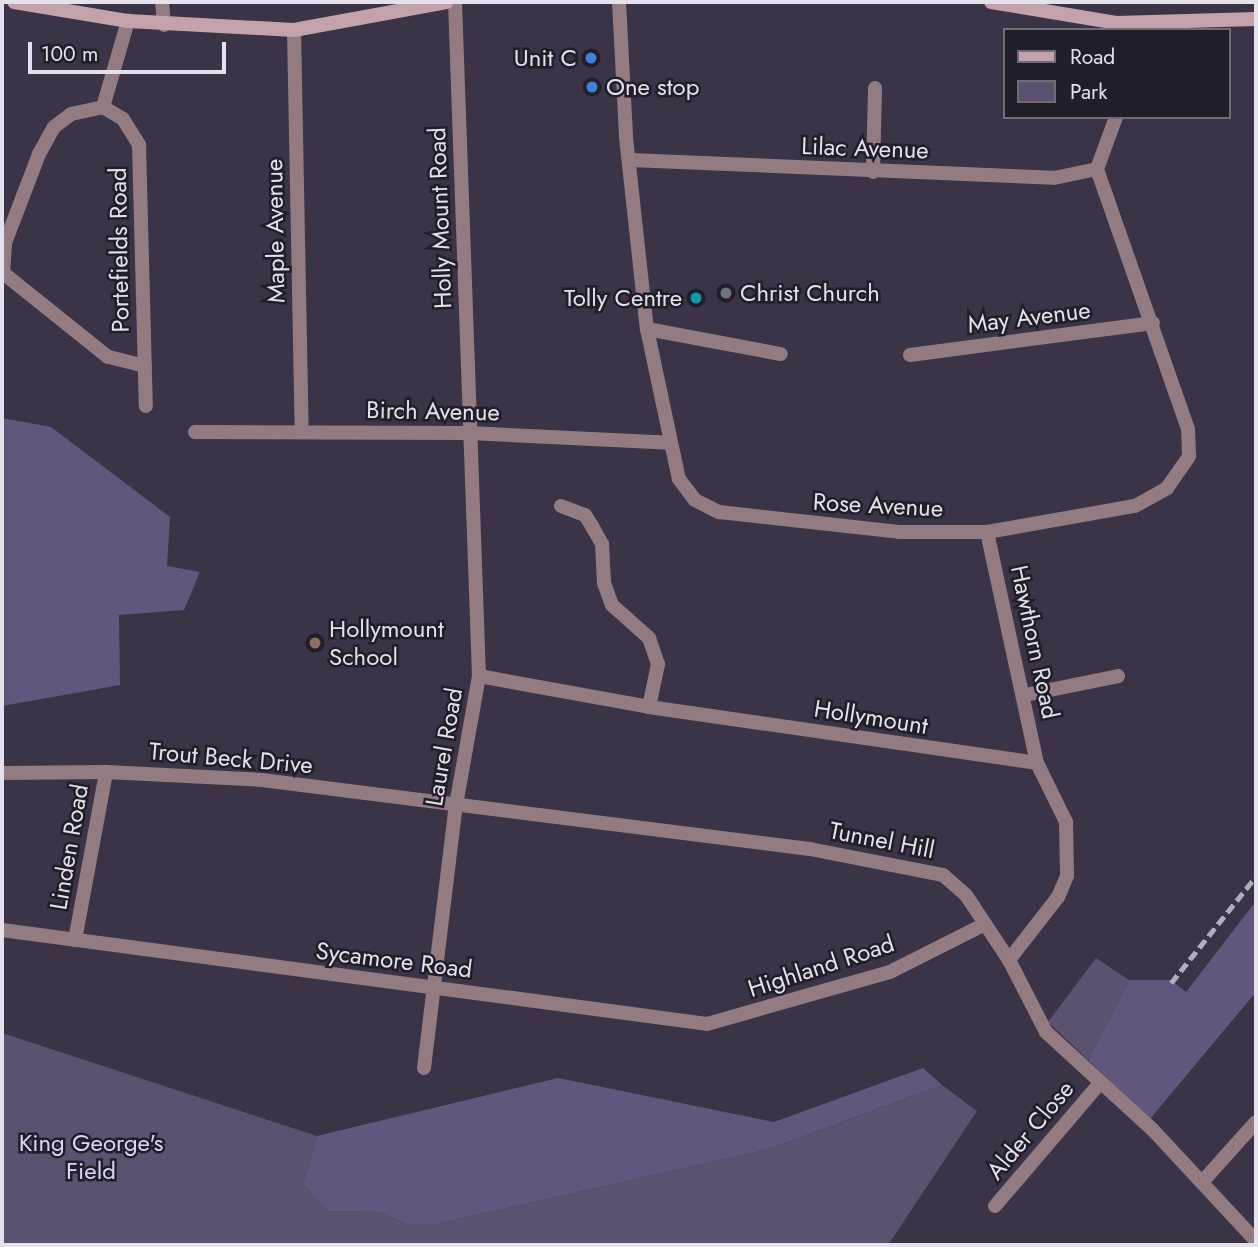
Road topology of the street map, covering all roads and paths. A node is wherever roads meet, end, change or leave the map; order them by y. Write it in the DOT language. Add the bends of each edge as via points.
graph roads {
  1 [pos="14,2"];
  2 [pos="162,2"];
  3 [pos="446,2"];
  4 [pos="455,2"];
  5 [pos="620,2"];
  6 [pos="991,2"];
  7 [pos="1256,19"];
  8 [pos="128,21"];
  9 [pos="164,25"];
  10 [pos="1170,27"];
  11 [pos="294,30"];
  12 [pos="874,88"];
  13 [pos="103,107"];
  14 [pos="1115,119"];
  15 [pos="630,160"];
  16 [pos="1097,169"];
  17 [pos="873,172"];
  18 [pos="1153,323"];
  19 [pos="647,329"];
  20 [pos="781,354"];
  21 [pos="910,355"];
  22 [pos="145,366"];
  23 [pos="146,406"];
  24 [pos="302,430"];
  25 [pos="195,432"];
  26 [pos="469,433"];
  27 [pos="670,443"];
  28 [pos="561,506"];
  29 [pos="987,532"];
  30 [pos="479,676"];
  31 [pos="1118,676"];
  32 [pos="1025,695"];
  33 [pos="649,707"];
  34 [pos="1037,763"];
  35 [pos="106,772"];
  36 [pos="2,773"];
  37 [pos="456,805"];
  38 [pos="985,924"];
  39 [pos="2,930"];
  40 [pos="75,940"];
  41 [pos="1009,960"];
  42 [pos="435,989"];
  43 [pos="706,1024"];
  44 [pos="424,1068"];
  45 [pos="1100,1083"];
  46 [pos="1256,1122"];
  47 [pos="1203,1181"];
  48 [pos="995,1206"];
  49 [pos="1256,1241"];
  1 -- 8 [label="main road"];
  2 -- 9 [label="street"];
  3 -- 11 [label="main road"];
  4 -- 26 [label="street, Holly Mount Road"];
  5 -- 15 [label="street, Rose Avenue"];
  6 -- 10 [label="main road" via="1116,23"];
  7 -- 10 [label="main road"];
  8 -- 9 [label="main road"];
  8 -- 13 [label="street"];
  9 -- 11 [label="main road"];
  11 -- 24 [label="street, Maple Avenue"];
  12 -- 17 [label="street"];
  13 -- 22 [label="street, Portefields Road" via="123,119 139,145"];
  13 -- 22 [label="street, Portefields Road" via="71,114 54,127 5,243 3,273 108,357"];
  14 -- 16 [label="street"];
  15 -- 17 [label="street, Lilac Avenue"];
  15 -- 19 [label="street, Rose Avenue"];
  16 -- 17 [label="street, Lilac Avenue" via="1054,178"];
  16 -- 18 [label="street, Rose Avenue"];
  18 -- 21 [label="street, May Avenue"];
  18 -- 29 [label="street, Rose Avenue" via="1188,429 1189,456 1167,488 1135,506"];
  19 -- 20 [label="street"];
  19 -- 27 [label="street, Rose Avenue"];
  22 -- 23 [label="street, Portefields Road"];
  24 -- 25 [label="street, Birch Avenue"];
  24 -- 26 [label="street, Birch Avenue"];
  26 -- 27 [label="street, Birch Avenue"];
  26 -- 30 [label="street, Laurel Road"];
  27 -- 29 [label="street, Rose Avenue" via="679,479 695,500 719,512 898,532"];
  28 -- 33 [label="street" via="585,515 602,544 604,583 612,605 649,638 658,664"];
  29 -- 32 [label="street, Hawthorn Road"];
  30 -- 33 [label="street, Hollymount"];
  30 -- 37 [label="street, Laurel Road"];
  31 -- 32 [label="street"];
  32 -- 34 [label="street, Hawthorn Road"];
  33 -- 34 [label="street, Hollymount"];
  34 -- 41 [label="street" via="1066,821 1067,876 1058,897"];
  35 -- 36 [label="street, Trout Beck Drive"];
  35 -- 37 [label="street, Trout Beck Drive" via="262,780"];
  35 -- 40 [label="street, Linden Road"];
  37 -- 38 [label="street, Tunnel Hill" via="810,849 911,867 943,875 966,895"];
  37 -- 42 [label="street, Laurel Road"];
  38 -- 41 [label="street, Tunnel Hill"];
  38 -- 43 [label="street, Highland Road" via="890,972"];
  39 -- 40 [label="street, Linden Road"];
  40 -- 42 [label="street, Sycamore Road"];
  41 -- 45 [label="street, Tunnel Hill" via="1046,1032"];
  42 -- 43 [label="street, Sycamore Road"];
  42 -- 44 [label="street, Laurel Road"];
  45 -- 47 [label="street, Tunnel Hill"];
  45 -- 48 [label="street, Alder Close"];
  46 -- 47 [label="street"];
  47 -- 49 [label="street, Tunnel Hill"];
}
